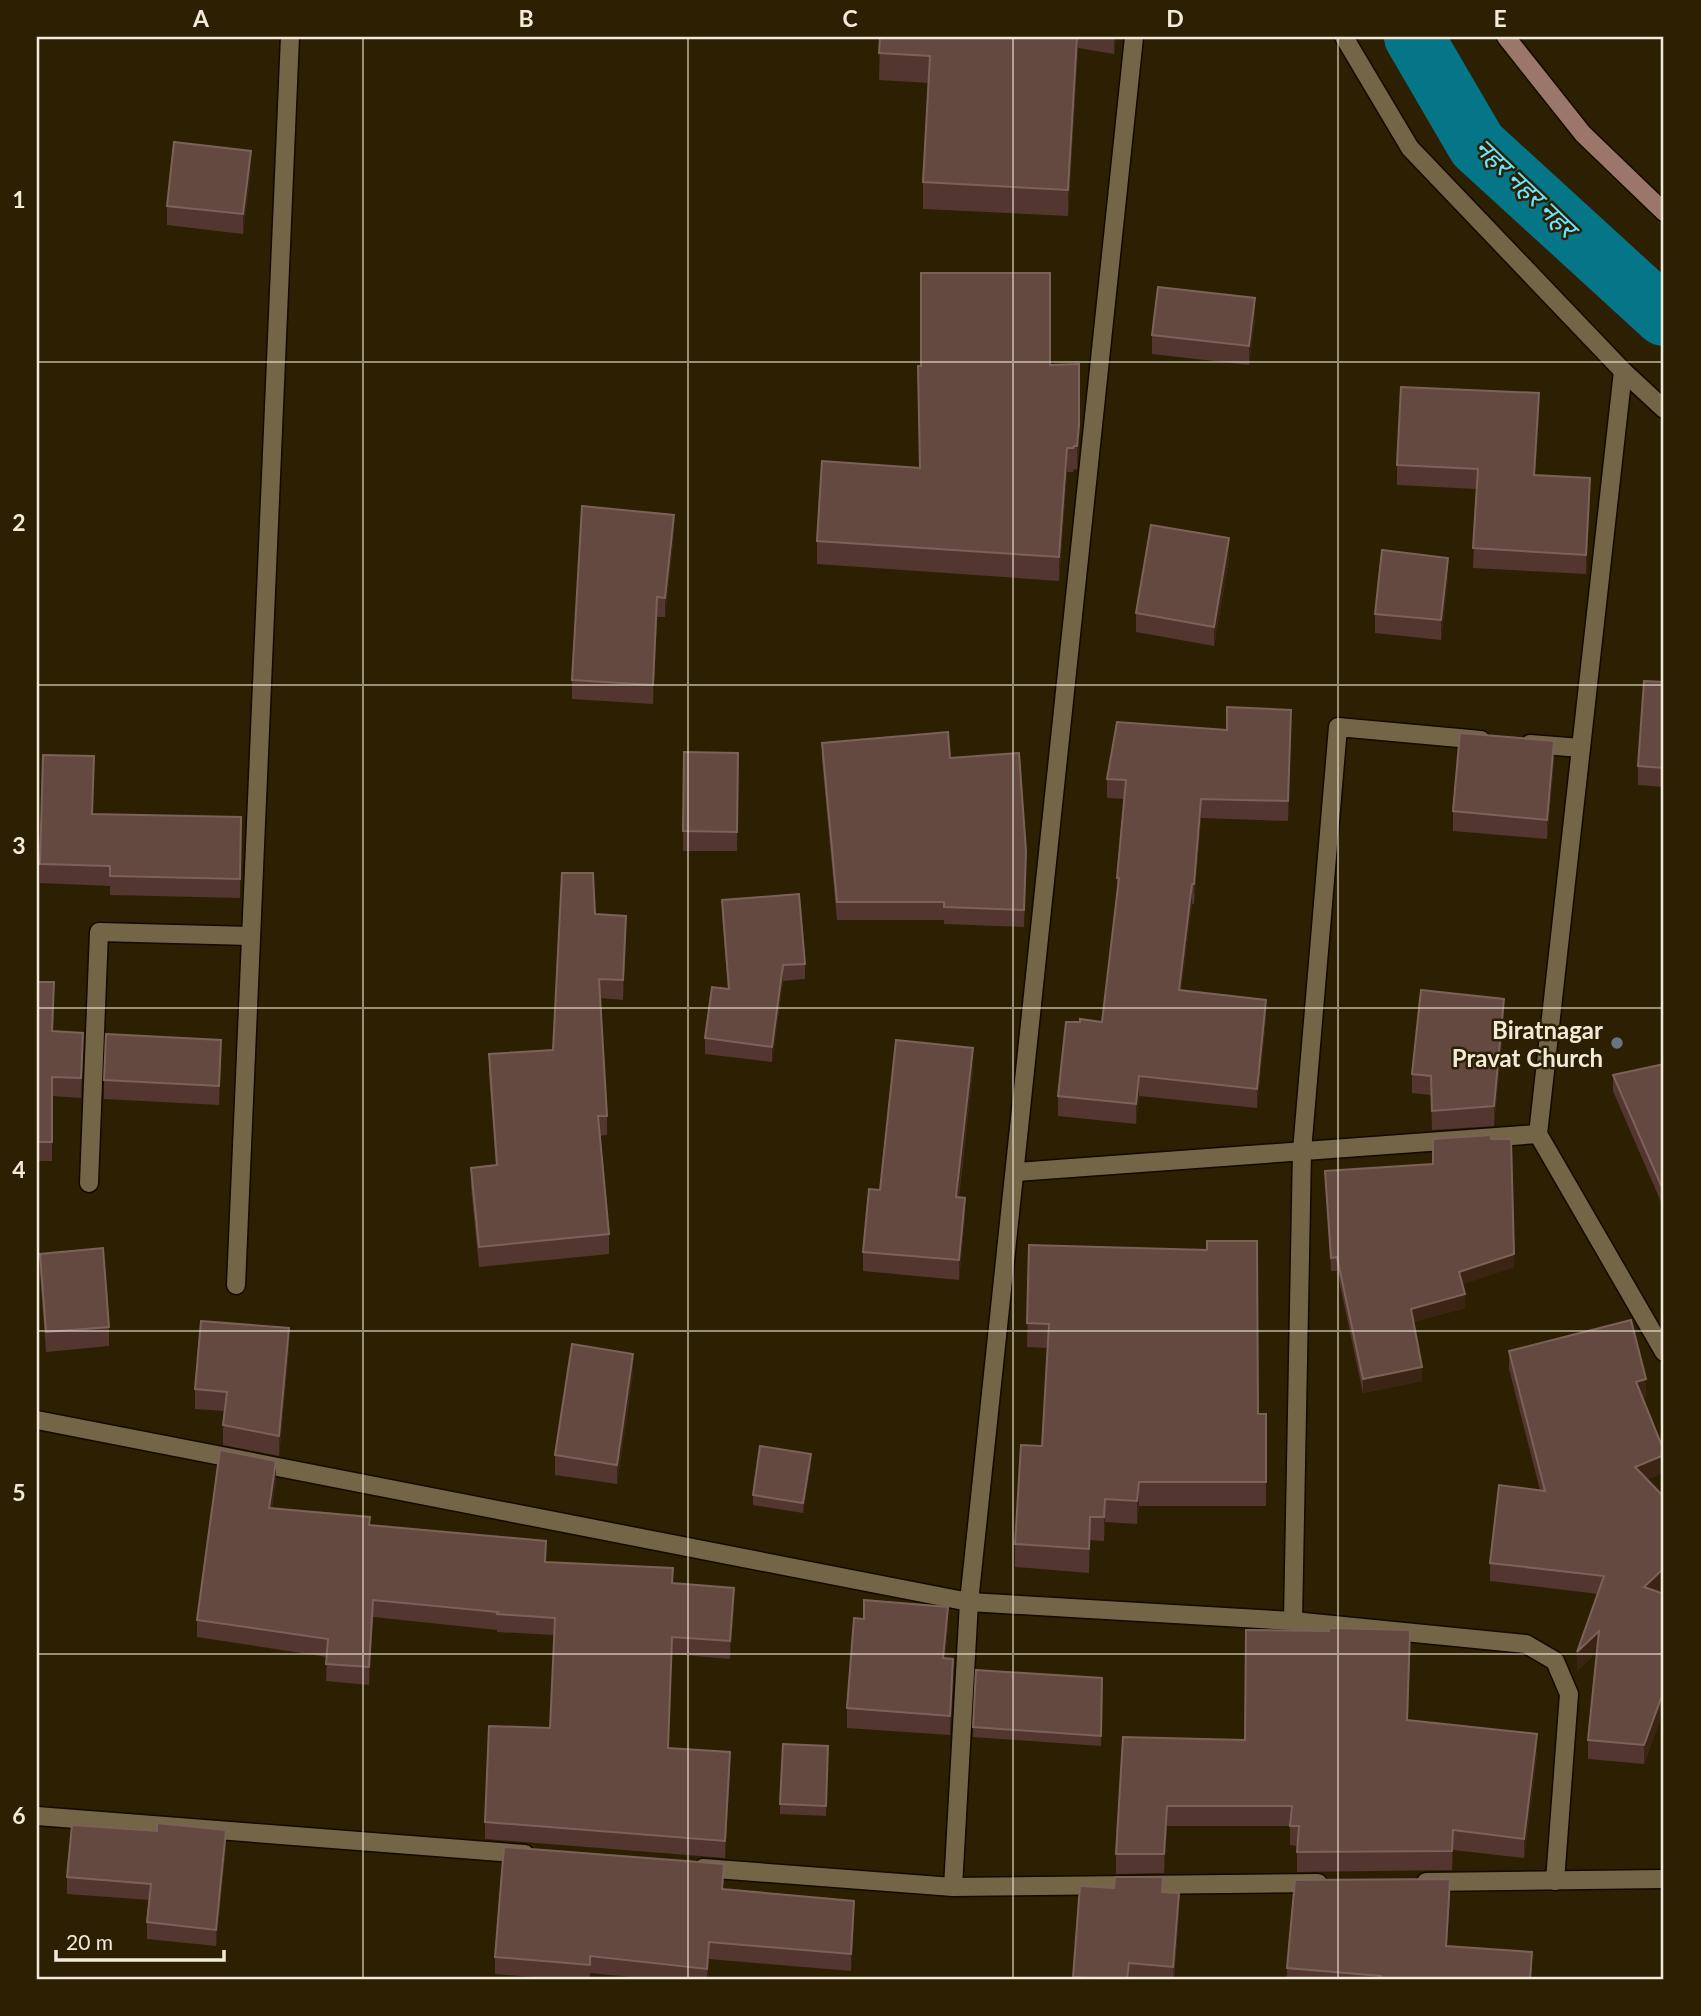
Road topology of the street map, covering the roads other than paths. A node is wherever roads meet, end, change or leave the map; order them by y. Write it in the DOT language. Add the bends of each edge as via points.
graph roads {
  1 [pos="290,37"];
  2 [pos="1134,37"];
  3 [pos="1344,37"];
  4 [pos="1506,37"];
  5 [pos="1664,212"];
  6 [pos="1623,371"];
  7 [pos="1664,409"];
  8 [pos="1581,748"];
  9 [pos="251,936"];
  10 [pos="1538,1134"];
  11 [pos="1302,1151"];
  12 [pos="1016,1172"];
  13 [pos="89,1183"];
  14 [pos="236,1285"];
  15 [pos="1664,1352"];
  16 [pos="37,1420"];
  17 [pos="968,1602"];
  18 [pos="1293,1621"];
  19 [pos="37,1815"];
  20 [pos="537,1855"];
  21 [pos="690,1867"];
  22 [pos="1664,1880"];
  23 [pos="1555,1881"];
  24 [pos="1405,1882"];
  25 [pos="1336,1883"];
  26 [pos="953,1887"];
  1 -- 9 [label="street"];
  2 -- 12 [label="street"];
  3 -- 6 [label="street" via="1410,148"];
  4 -- 5 [label="main road" via="1583,134"];
  6 -- 7 [label="street"];
  6 -- 8 [label="street"];
  8 -- 10 [label="street"];
  8 -- 11 [label="street" via="1338,727"];
  9 -- 13 [label="street" via="99,932"];
  9 -- 14 [label="street"];
  10 -- 11 [label="street"];
  10 -- 15 [label="street"];
  11 -- 12 [label="street"];
  11 -- 18 [label="street"];
  12 -- 17 [label="street"];
  16 -- 17 [label="street"];
  17 -- 18 [label="street"];
  17 -- 26 [label="street"];
  18 -- 23 [label="street" via="1526,1644 1555,1661 1569,1694"];
  19 -- 20 [label="street"];
  21 -- 26 [label="street"];
  22 -- 23 [label="street"];
  23 -- 24 [label="street"];
  25 -- 26 [label="street"];
}
